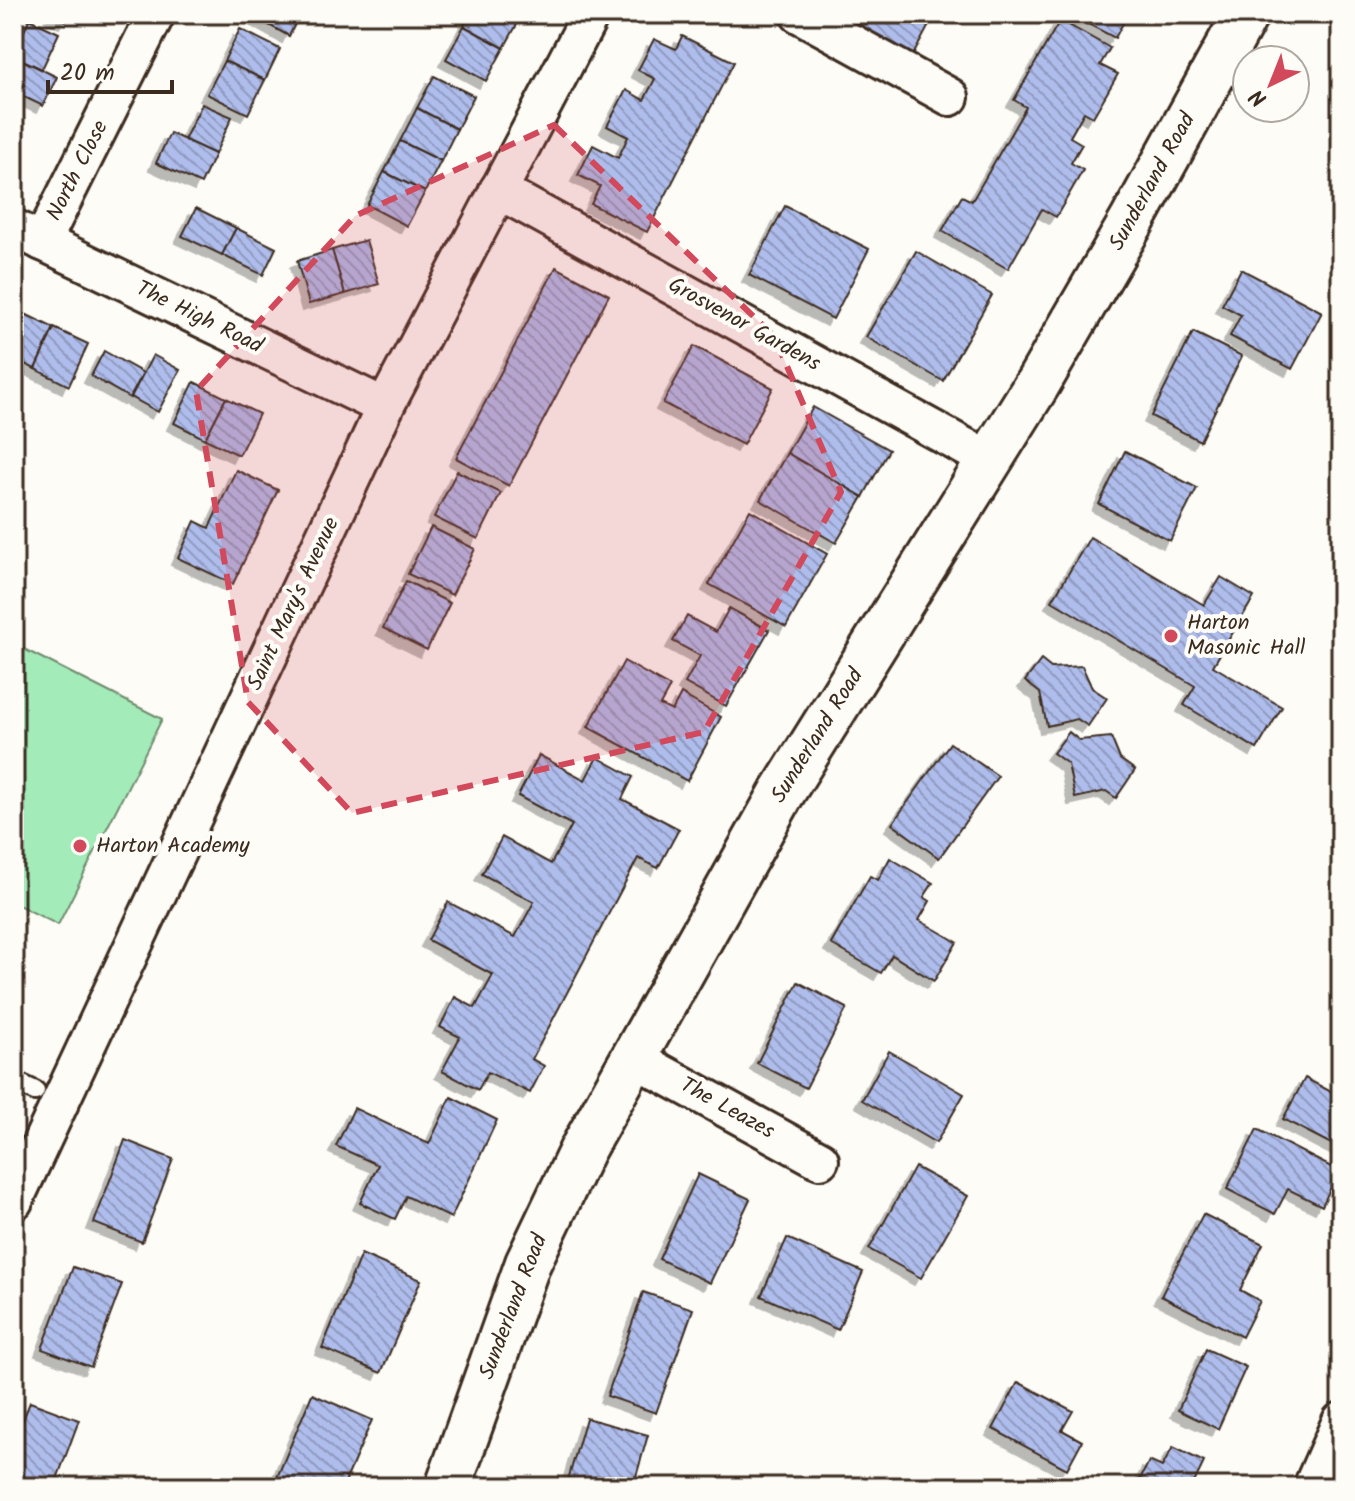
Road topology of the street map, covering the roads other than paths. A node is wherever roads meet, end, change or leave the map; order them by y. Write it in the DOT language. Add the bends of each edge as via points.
graph roads {
  1 [pos="156,14"];
  2 [pos="591,14"];
  3 [pos="799,14"];
  4 [pos="1246,14"];
  5 [pos="950,97"];
  6 [pos="498,190"];
  7 [pos="28,235"];
  8 [pos="385,407"];
  9 [pos="989,460"];
  10 [pos="634,1058"];
  11 [pos="36,1092"];
  12 [pos="820,1160"];
  13 [pos="14,1201"];
  14 [pos="1341,1421"];
  15 [pos="448,1487"];
  16 [pos="1312,1487"];
  1 -- 7 [label="street, North Close"];
  2 -- 6 [label="street, Saint Mary's Avenue"];
  3 -- 5 [label="street"];
  4 -- 9 [label="street, Sunderland Road" via="1116,248"];
  6 -- 8 [label="street, Saint Mary's Avenue"];
  6 -- 9 [label="street, Grosvenor Gardens"];
  7 -- 8 [label="street, The High Road"];
  8 -- 11 [label="street, Saint Mary's Avenue" via="249,702"];
  9 -- 10 [label="street, Sunderland Road" via="782,793"];
  10 -- 12 [label="street, The Leazes"];
  10 -- 15 [label="street, Sunderland Road" via="528,1263"];
  11 -- 13 [label="street, Saint Mary's Avenue"];
  14 -- 16 [label="street"];
}
